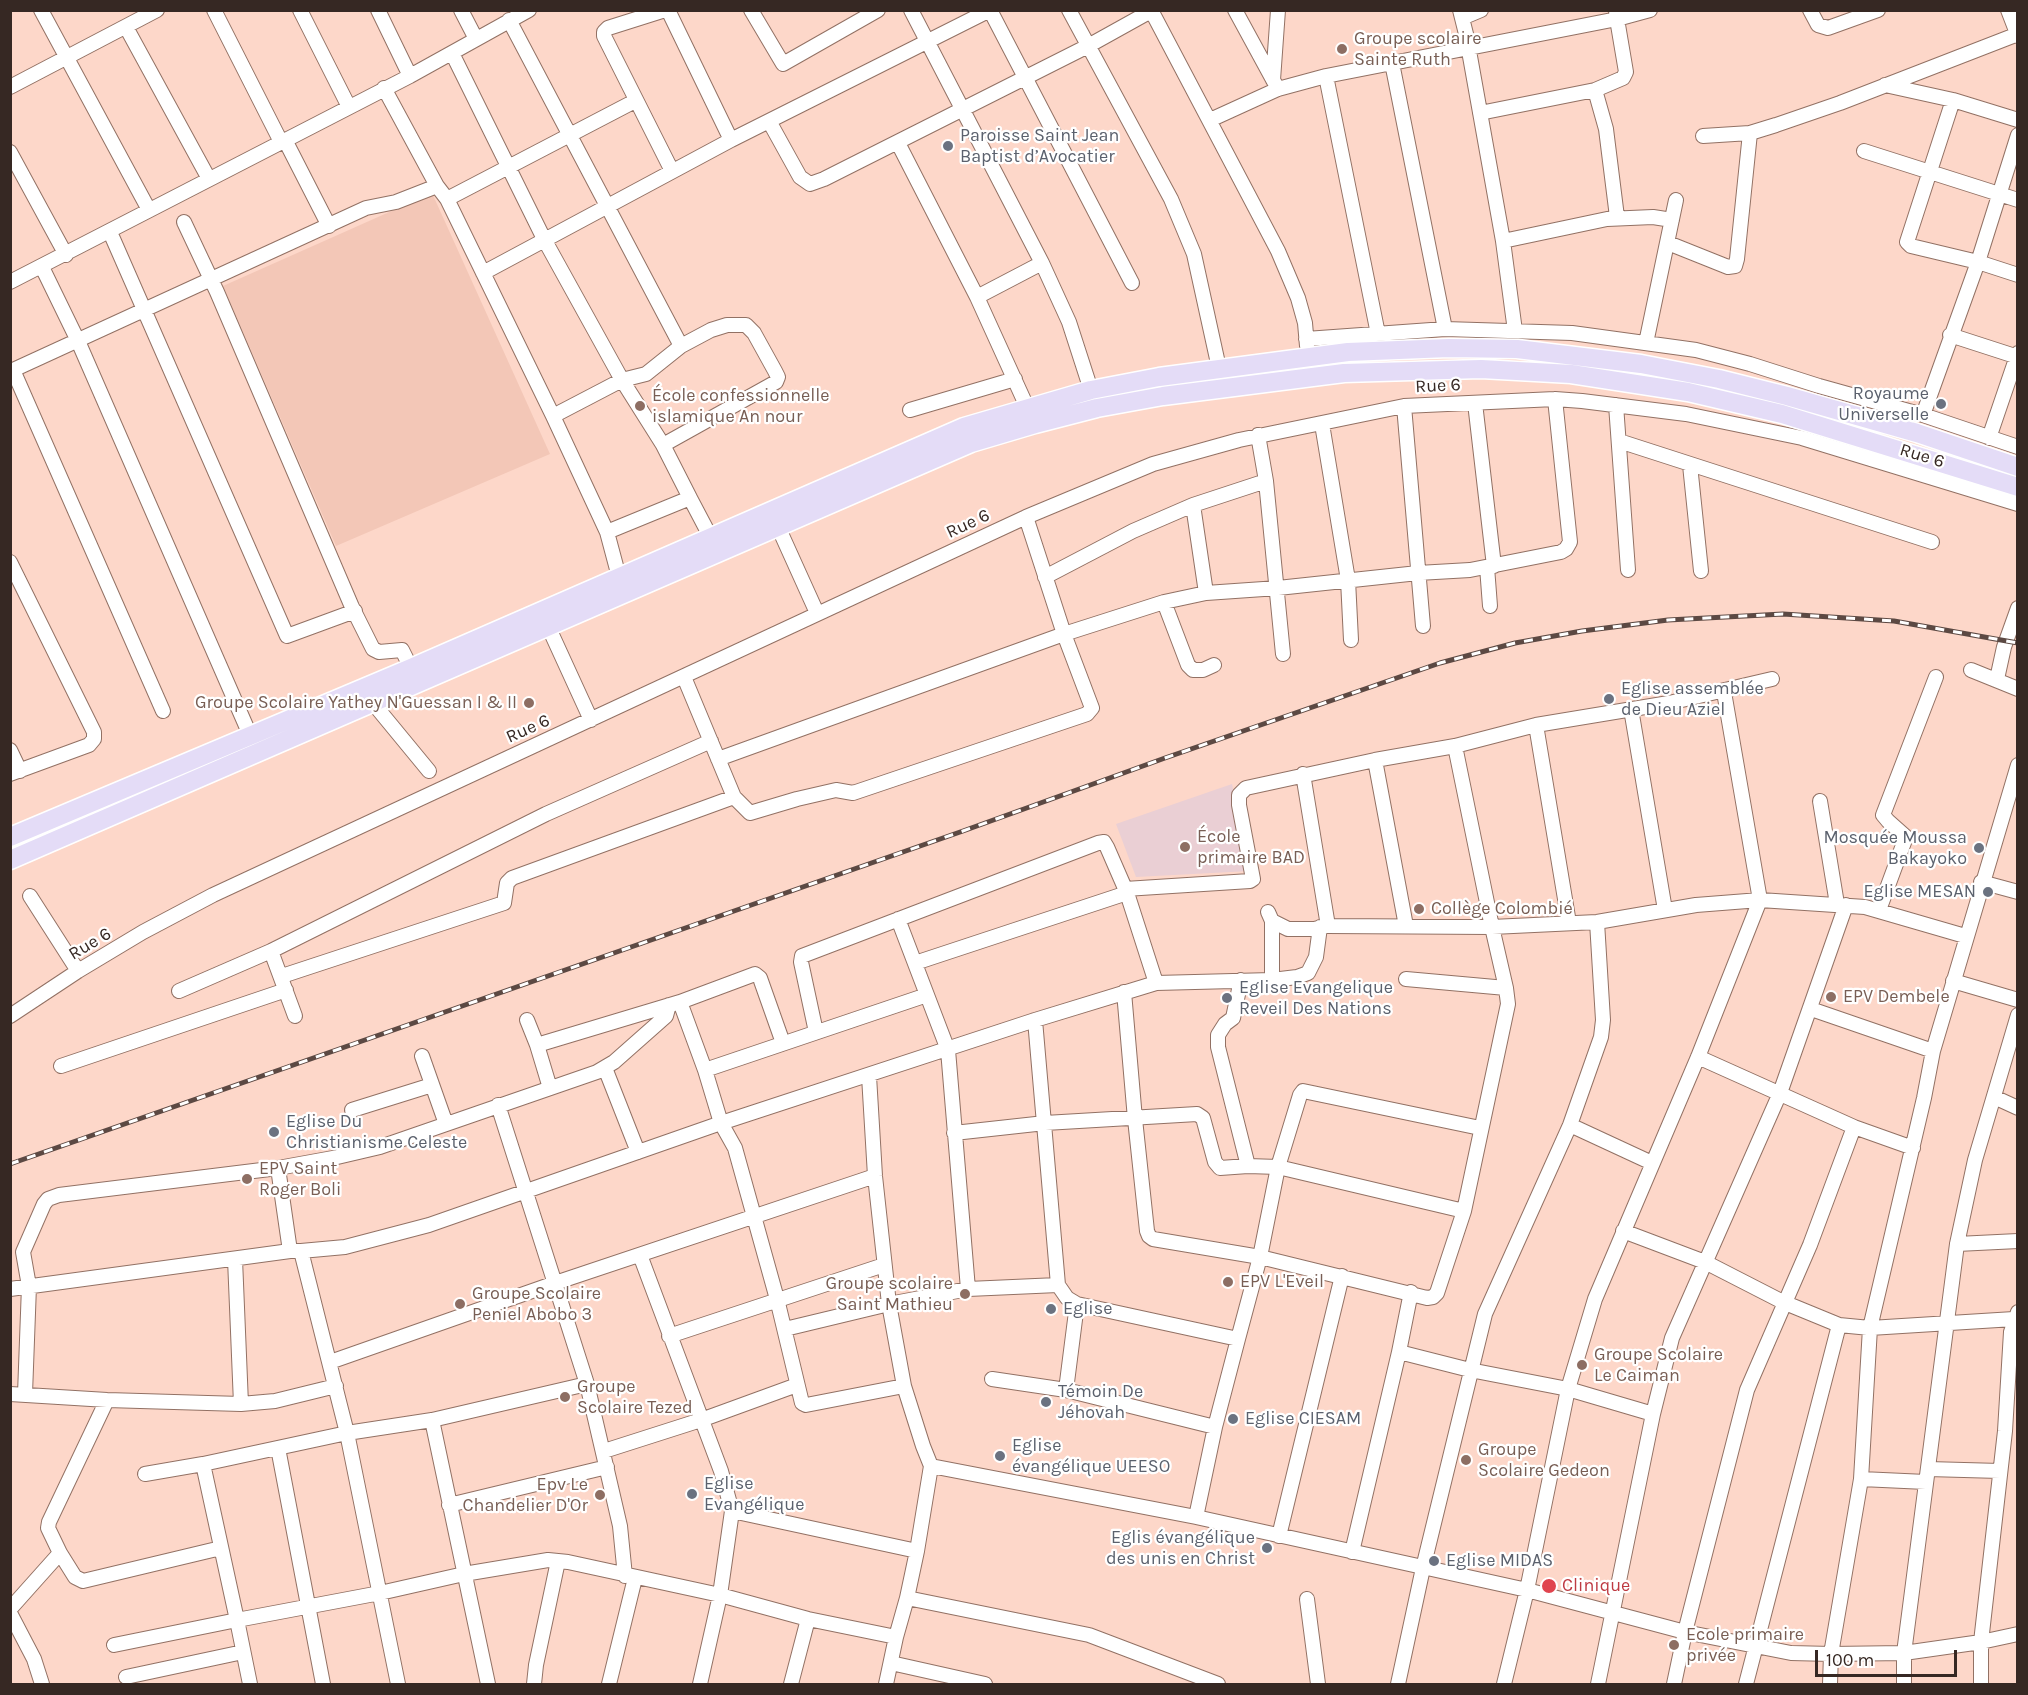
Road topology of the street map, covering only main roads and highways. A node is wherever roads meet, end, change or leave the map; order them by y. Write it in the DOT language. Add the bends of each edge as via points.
graph roads {
  1 [pos="2018,467"];
  2 [pos="2018,487"];
  3 [pos="774,518"];
  4 [pos="10,837"];
  5 [pos="10,860"];
  1 -- 3 [label="main road" via="1788,396 1641,364 1517,349 1308,348 1091,390 964,427"];
  2 -- 3 [label="main road" via="1782,414 1688,392 1571,374 1506,369 1406,371 1344,373 1097,408 971,443"];
  3 -- 4 [label="main road" via="710,536 411,668"];
  3 -- 5 [label="main road" via="548,626"];
}
